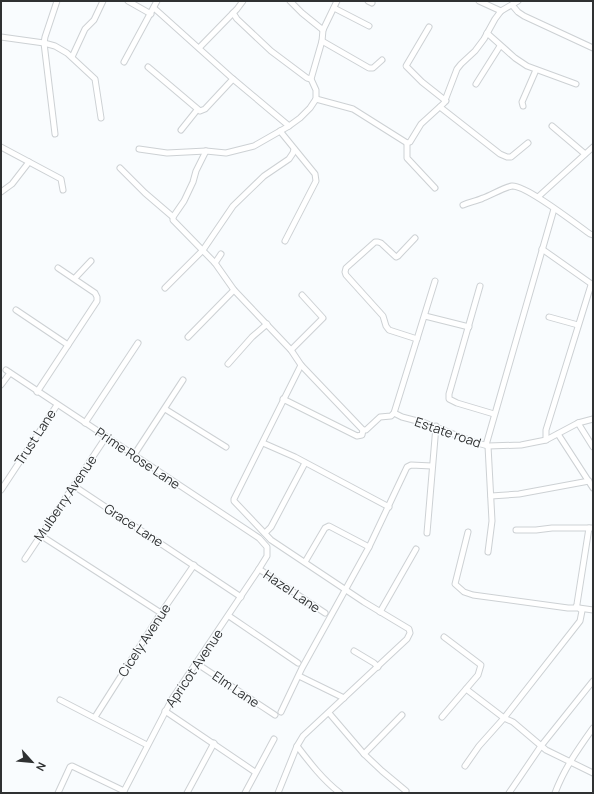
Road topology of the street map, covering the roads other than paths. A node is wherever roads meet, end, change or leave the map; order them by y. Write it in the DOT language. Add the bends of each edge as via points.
graph roads {
  1 [pos="57,1"];
  2 [pos="103,1"];
  3 [pos="128,1"];
  4 [pos="158,1"];
  5 [pos="243,1"];
  6 [pos="290,1"];
  7 [pos="338,1"];
  8 [pos="479,1"];
  9 [pos="518,1"];
  10 [pos="512,5"];
  11 [pos="154,8"];
  12 [pos="334,8"];
  13 [pos="501,11"];
  14 [pos="233,13"];
  15 [pos="151,14"];
  16 [pos="369,26"];
  17 [pos="429,27"];
  18 [pos="323,30"];
  19 [pos="487,33"];
  20 [pos="1,37"];
  21 [pos="322,41"];
  22 [pos="44,43"];
  23 [pos="500,46"];
  24 [pos="199,48"];
  25 [pos="593,48"];
  26 [pos="72,57"];
  27 [pos="382,60"];
  28 [pos="124,62"];
  29 [pos="148,67"];
  30 [pos="536,70"];
  31 [pos="233,79"];
  32 [pos="311,79"];
  33 [pos="476,84"];
  34 [pos="576,84"];
  35 [pos="316,99"];
  36 [pos="446,100"];
  37 [pos="523,106"];
  38 [pos="440,107"];
  39 [pos="197,110"];
  40 [pos="101,118"];
  41 [pos="289,126"];
  42 [pos="552,126"];
  43 [pos="181,130"];
  44 [pos="280,131"];
  45 [pos="55,134"];
  46 [pos="407,143"];
  47 [pos="528,143"];
  48 [pos="1,147"];
  49 [pos="593,148"];
  50 [pos="139,149"];
  51 [pos="294,149"];
  52 [pos="206,151"];
  53 [pos="585,154"];
  54 [pos="29,162"];
  55 [pos="120,168"];
  56 [pos="435,188"];
  57 [pos="63,190"];
  58 [pos="1,192"];
  59 [pos="538,197"];
  60 [pos="463,205"];
  61 [pos="554,209"];
  62 [pos="173,216"];
  63 [pos="593,234"];
  64 [pos="415,238"];
  65 [pos="285,241"];
  66 [pos="542,249"];
  67 [pos="203,250"];
  68 [pos="221,254"];
  69 [pos="91,261"];
  70 [pos="215,263"];
  71 [pos="58,268"];
  72 [pos="75,278"];
  73 [pos="435,281"];
  74 [pos="592,285"];
  75 [pos="480,286"];
  76 [pos="165,288"];
  77 [pos="234,290"];
  78 [pos="302,295"];
  79 [pos="16,310"];
  80 [pos="424,316"];
  81 [pos="549,317"];
  82 [pos="267,324"];
  83 [pos="578,325"];
  84 [pos="469,327"];
  85 [pos="188,337"];
  86 [pos="417,339"];
  87 [pos="138,343"];
  88 [pos="68,344"];
  89 [pos="291,350"];
  90 [pos="228,364"];
  91 [pos="301,365"];
  92 [pos="183,380"];
  93 [pos="1,385"];
  94 [pos="37,392"];
  95 [pos="283,399"];
  96 [pos="57,405"];
  97 [pos="165,409"];
  98 [pos="394,413"];
  99 [pos="494,414"];
  100 [pos="593,419"];
  101 [pos="85,423"];
  102 [pos="578,423"];
  103 [pos="436,426"];
  104 [pos="363,430"];
  105 [pos="558,434"];
  106 [pos="106,437"];
  107 [pos="546,440"];
  108 [pos="263,443"];
  109 [pos="487,446"];
  110 [pos="593,446"];
  111 [pos="226,447"];
  112 [pos="134,455"];
  113 [pos="305,463"];
  114 [pos="432,466"];
  115 [pos="589,481"];
  116 [pos="74,486"];
  117 [pos="593,488"];
  118 [pos="1,490"];
  119 [pos="491,496"];
  120 [pos="389,507"];
  121 [pos="591,528"];
  122 [pos="516,530"];
  123 [pos="468,532"];
  124 [pos="265,533"];
  125 [pos="427,533"];
  126 [pos="40,535"];
  127 [pos="267,547"];
  128 [pos="369,547"];
  129 [pos="416,549"];
  130 [pos="488,552"];
  131 [pos="25,560"];
  132 [pos="305,562"];
  133 [pos="194,565"];
  134 [pos="259,570"];
  135 [pos="346,590"];
  136 [pos="241,596"];
  137 [pos="578,607"];
  138 [pos="593,610"];
  139 [pos="380,612"];
  140 [pos="161,613"];
  141 [pos="325,613"];
  142 [pos="228,616"];
  143 [pos="444,637"];
  144 [pos="354,651"];
  145 [pos="196,663"];
  146 [pos="298,663"];
  147 [pos="378,667"];
  148 [pos="299,676"];
  149 [pos="593,681"];
  150 [pos="466,689"];
  151 [pos="344,698"];
  152 [pos="60,700"];
  153 [pos="165,711"];
  154 [pos="280,712"];
  155 [pos="329,713"];
  156 [pos="275,715"];
  157 [pos="402,715"];
  158 [pos="95,717"];
  159 [pos="442,717"];
  160 [pos="504,718"];
  161 [pos="593,728"];
  162 [pos="274,739"];
  163 [pos="214,743"];
  164 [pos="147,745"];
  165 [pos="297,746"];
  166 [pos="541,746"];
  167 [pos="364,754"];
  168 [pos="569,761"];
  169 [pos="464,766"];
  170 [pos="256,772"];
  171 [pos="593,773"];
  172 [pos="406,791"];
  173 [pos="123,792"];
  174 [pos="58,793"];
  175 [pos="187,793"];
  176 [pos="245,793"];
  177 [pos="278,793"];
  178 [pos="340,793"];
  179 [pos="509,793"];
  180 [pos="555,793"];
  1 -- 22 [label="street"];
  2 -- 26 [label="street" via="94,20 85,29"];
  3 -- 15 [label="street"];
  4 -- 11 [label="street"];
  5 -- 14 [label="street"];
  6 -- 18 [label="street"];
  7 -- 12 [label="street"];
  8 -- 13 [label="street"];
  9 -- 10 [label="street"];
  10 -- 13 [label="street"];
  10 -- 25 [label="street" via="524,16"];
  11 -- 15 [label="street"];
  11 -- 24 [label="street"];
  12 -- 16 [label="street"];
  12 -- 18 [label="street"];
  13 -- 19 [label="street"];
  14 -- 24 [label="street"];
  14 -- 32 [label="street" via="271,51"];
  15 -- 28 [label="street"];
  17 -- 36 [label="street" via="406,66"];
  18 -- 21 [label="street"];
  19 -- 23 [label="street"];
  19 -- 36 [label="street" via="475,51 457,69"];
  20 -- 22 [label="street"];
  21 -- 27 [label="street" via="369,68 373,68"];
  21 -- 32 [label="street"];
  22 -- 26 [label="street" via="61,49"];
  22 -- 45 [label="street"];
  23 -- 30 [label="street"];
  23 -- 33 [label="street"];
  24 -- 31 [label="street"];
  26 -- 40 [label="street" via="95,79"];
  29 -- 39 [label="street"];
  30 -- 34 [label="street"];
  30 -- 37 [label="street" via="522,102"];
  31 -- 39 [label="street" via="205,109 200,112"];
  31 -- 41 [label="street"];
  32 -- 35 [label="street" via="316,90"];
  35 -- 41 [label="street" via="305,113"];
  35 -- 46 [label="street" via="353,109"];
  36 -- 38 [label="street"];
  38 -- 46 [label="street" via="421,124"];
  38 -- 47 [label="street" via="507,157 511,157"];
  39 -- 43 [label="street"];
  41 -- 44 [label="street"];
  42 -- 53 [label="street"];
  44 -- 51 [label="street"];
  44 -- 52 [label="street" via="254,146 226,153"];
  46 -- 56 [label="street" via="407,158"];
  48 -- 54 [label="street"];
  49 -- 53 [label="street"];
  50 -- 52 [label="street" via="167,153"];
  51 -- 65 [label="street" via="315,174 316,181"];
  51 -- 67 [label="street" via="289,159 264,176 233,206"];
  52 -- 62 [label="street" via="184,201"];
  53 -- 59 [label="street"];
  54 -- 57 [label="street" via="61,179"];
  54 -- 58 [label="street" via="12,184"];
  55 -- 62 [label="street"];
  59 -- 60 [label="street" via="522,188 510,186"];
  59 -- 61 [label="street"];
  61 -- 63 [label="street"];
  61 -- 66 [label="street"];
  62 -- 67 [label="street" via="173,220"];
  64 -- 86 [label="street" via="398,256 376,242 346,268 345,272 383,316 389,330"];
  66 -- 74 [label="street"];
  66 -- 99 [label="street"];
  67 -- 70 [label="street"];
  67 -- 76 [label="street"];
  68 -- 70 [label="street"];
  69 -- 72 [label="street"];
  70 -- 77 [label="street"];
  71 -- 72 [label="street"];
  72 -- 88 [label="street" via="95,293 97,301"];
  73 -- 80 [label="street"];
  74 -- 83 [label="street"];
  75 -- 84 [label="street"];
  77 -- 82 [label="street"];
  77 -- 85 [label="street"];
  78 -- 89 [label="street" via="323,318"];
  79 -- 88 [label="street"];
  80 -- 84 [label="street"];
  80 -- 86 [label="street"];
  81 -- 83 [label="street"];
  82 -- 89 [label="street"];
  82 -- 90 [label="street"];
  83 -- 107 [label="street" via="546,430"];
  84 -- 99 [label="street" via="449,399"];
  86 -- 98 [label="street"];
  87 -- 101 [label="street"];
  88 -- 94 [label="street"];
  89 -- 91 [label="street"];
  91 -- 95 [label="street"];
  91 -- 104 [label="street"];
  92 -- 97 [label="street"];
  93 -- 94 [label="street, Prime Rose Lane" via="8,372"];
  94 -- 96 [label="street, Prime Rose Lane"];
  95 -- 104 [label="street" via="357,436 362,435"];
  95 -- 108 [label="street"];
  96 -- 101 [label="street, Prime Rose Lane"];
  96 -- 118 [label="street, Trust Lane"];
  97 -- 111 [label="street"];
  97 -- 112 [label="street"];
  98 -- 103 [label="street, Estate road"];
  98 -- 104 [label="street" via="391,416 380,417"];
  99 -- 109 [label="street"];
  100 -- 102 [label="street, Estate road"];
  101 -- 106 [label="street, Prime Rose Lane"];
  102 -- 105 [label="street, Estate road"];
  102 -- 110 [label="street"];
  103 -- 109 [label="street, Estate road"];
  103 -- 114 [label="street"];
  105 -- 107 [label="street, Estate road"];
  105 -- 115 [label="street"];
  106 -- 112 [label="street, Prime Rose Lane"];
  106 -- 116 [label="street, Mulberry Avenue"];
  107 -- 109 [label="street, Estate road" via="521,445"];
  108 -- 113 [label="street"];
  108 -- 124 [label="street" via="234,501"];
  109 -- 119 [label="street"];
  112 -- 127 [label="street, Prime Rose Lane" via="259,538"];
  113 -- 120 [label="street"];
  113 -- 124 [label="street" via="271,527"];
  114 -- 120 [label="street" via="411,465 407,468"];
  114 -- 125 [label="street"];
  115 -- 117 [label="street"];
  115 -- 119 [label="street" via="520,494"];
  116 -- 126 [label="street, Mulberry Avenue"];
  116 -- 133 [label="street, Grace Lane"];
  119 -- 130 [label="street" via="492,521"];
  120 -- 128 [label="street"];
  121 -- 122 [label="street"];
  121 -- 137 [label="street"];
  123 -- 137 [label="street" via="455,584 464,592 568,608"];
  124 -- 132 [label="street" via="271,540"];
  126 -- 131 [label="street, Mulberry Avenue"];
  126 -- 140 [label="street"];
  127 -- 134 [label="street, Apricot Avenue" via="267,556"];
  128 -- 132 [label="street" via="329,526 325,528"];
  128 -- 135 [label="street"];
  129 -- 139 [label="street"];
  132 -- 135 [label="street"];
  133 -- 136 [label="street, Grace Lane"];
  133 -- 140 [label="street, Cicely Avenue"];
  134 -- 136 [label="street, Apricot Avenue"];
  134 -- 141 [label="street, Hazel Lane"];
  135 -- 139 [label="street"];
  135 -- 148 [label="street"];
  136 -- 142 [label="street, Apricot Avenue"];
  137 -- 138 [label="street"];
  137 -- 160 [label="street" via="582,611 580,620"];
  139 -- 147 [label="street" via="409,629 410,633"];
  140 -- 158 [label="street, Cicely Avenue"];
  142 -- 145 [label="street, Apricot Avenue"];
  142 -- 146 [label="street"];
  143 -- 150 [label="street" via="481,665 478,675"];
  144 -- 147 [label="street"];
  145 -- 153 [label="street, Apricot Avenue"];
  145 -- 156 [label="street, Elm Lane"];
  147 -- 151 [label="street"];
  148 -- 151 [label="street"];
  148 -- 154 [label="street"];
  149 -- 166 [label="street"];
  150 -- 159 [label="street"];
  150 -- 160 [label="street"];
  151 -- 155 [label="street"];
  152 -- 158 [label="street"];
  153 -- 163 [label="street"];
  153 -- 164 [label="street, Apricot Avenue"];
  155 -- 165 [label="street" via="303,736"];
  155 -- 167 [label="street"];
  157 -- 167 [label="street"];
  158 -- 164 [label="street"];
  160 -- 166 [label="street" via="513,722"];
  160 -- 169 [label="street"];
  161 -- 168 [label="street"];
  162 -- 170 [label="street"];
  163 -- 170 [label="street"];
  163 -- 175 [label="street"];
  164 -- 173 [label="street, Apricot Avenue"];
  165 -- 177 [label="street"];
  165 -- 178 [label="street" via="316,770"];
  166 -- 168 [label="street"];
  166 -- 179 [label="street"];
  167 -- 172 [label="street"];
  168 -- 171 [label="street"];
  168 -- 180 [label="street"];
  170 -- 176 [label="street"];
  173 -- 174 [label="street" via="71,766"];
}
